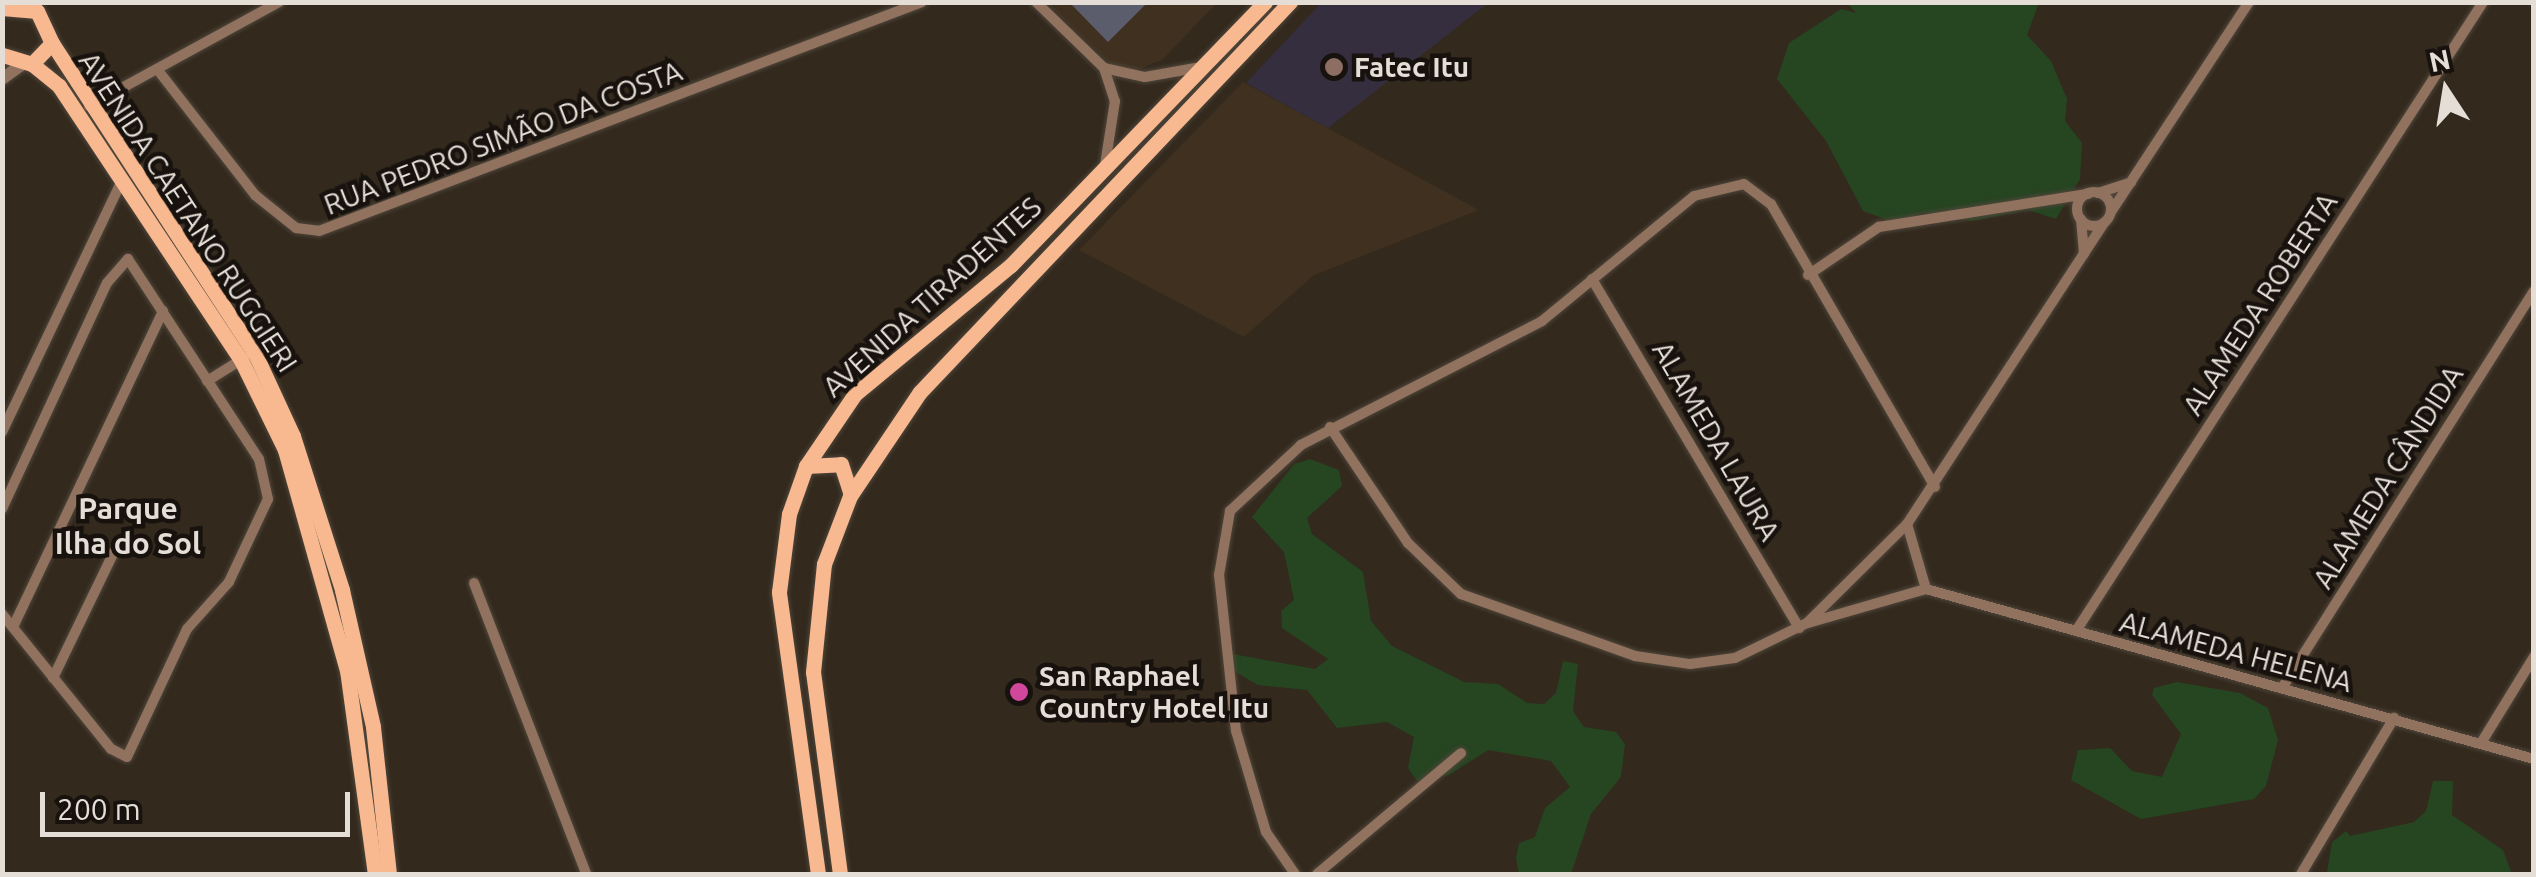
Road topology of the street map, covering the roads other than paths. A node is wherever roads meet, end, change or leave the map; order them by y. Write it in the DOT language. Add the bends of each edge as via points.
graph roads {
  1 [pos="279,2"];
  2 [pos="922,2"];
  3 [pos="1036,2"];
  4 [pos="1265,2"];
  5 [pos="1290,2"];
  6 [pos="2249,2"];
  7 [pos="2483,2"];
  8 [pos="6,5"];
  9 [pos="36,7"];
  10 [pos="52,43"];
  11 [pos="2,55"];
  12 [pos="27,65"];
  13 [pos="1203,66"];
  14 [pos="1104,68"];
  15 [pos="157,69"];
  16 [pos="2,79"];
  17 [pos="88,106"];
  18 [pos="1104,170"];
  19 [pos="122,180"];
  20 [pos="2132,182"];
  21 [pos="2093,194"];
  22 [pos="2053,198"];
  23 [pos="2111,212"];
  24 [pos="2079,214"];
  25 [pos="2104,223"];
  26 [pos="2084,255"];
  27 [pos="1808,275"];
  28 [pos="1592,279"];
  29 [pos="2534,290"];
  30 [pos="163,311"];
  31 [pos="242,360"];
  32 [pos="207,380"];
  33 [pos="1330,428"];
  34 [pos="2,432"];
  35 [pos="806,466"];
  36 [pos="1934,487"];
  37 [pos="850,496"];
  38 [pos="2,509"];
  39 [pos="1907,524"];
  40 [pos="114,552"];
  41 [pos="474,583"];
  42 [pos="1926,589"];
  43 [pos="2,614"];
  44 [pos="1803,626"];
  45 [pos="13,627"];
  46 [pos="2076,631"];
  47 [pos="2534,657"];
  48 [pos="52,678"];
  49 [pos="2282,688"];
  50 [pos="2394,718"];
  51 [pos="2481,743"];
  52 [pos="1461,753"];
  53 [pos="2534,759"];
  54 [pos="375,874"];
  55 [pos="389,874"];
  56 [pos="586,874"];
  57 [pos="818,874"];
  58 [pos="840,874"];
  59 [pos="1295,874"];
  60 [pos="1317,874"];
  61 [pos="2302,874"];
  1 -- 15 [label="street"];
  2 -- 15 [label="street, RUA PEDRO SIMÃO DA COSTA" via="319,231 296,228 255,195"];
  3 -- 14 [label="street"];
  4 -- 13 [label="main road, AVENIDA TIRADENTES"];
  5 -- 37 [label="main road, AVENIDA TIRADENTES" via="920,392"];
  6 -- 20 [label="street"];
  7 -- 46 [label="street, ALAMEDA ROBERTA"];
  8 -- 9 [label="main road"];
  9 -- 10 [label="main road, AVENIDA CAETANO RUGGIERI"];
  10 -- 12 [label="main road"];
  10 -- 17 [label="main road, AVENIDA CAETANO RUGGIERI"];
  11 -- 12 [label="main road, AVENIDA CAETANO RUGGIERI"];
  12 -- 16 [label="street"];
  12 -- 19 [label="main road, AVENIDA CAETANO RUGGIERI" via="59,86"];
  13 -- 14 [label="street" via="1145,77"];
  13 -- 18 [label="main road, AVENIDA TIRADENTES"];
  14 -- 18 [label="street" via="1115,101"];
  15 -- 17 [label="street"];
  17 -- 55 [label="main road, AVENIDA CAETANO RUGGIERI" via="250,346 293,436 369,710"];
  18 -- 35 [label="main road, AVENIDA TIRADENTES" via="998,278 855,394"];
  19 -- 31 [label="main road, AVENIDA CAETANO RUGGIERI"];
  19 -- 34 [label="street"];
  20 -- 21 [label="street"];
  20 -- 23 [label="street"];
  21 -- 22 [label="street"];
  21 -- 23 [label="street"];
  21 -- 24 [label="street"];
  22 -- 24 [label="street"];
  22 -- 27 [label="street" via="1878,227"];
  23 -- 25 [label="street"];
  24 -- 25 [label="street"];
  24 -- 26 [label="street"];
  25 -- 26 [label="street"];
  26 -- 36 [label="street"];
  27 -- 28 [label="street" via="1771,204 1758,191 1728,183 1694,196"];
  27 -- 36 [label="street"];
  28 -- 33 [label="street" via="1542,321 1478,359"];
  28 -- 44 [label="street, ALAMEDA LAURA"];
  29 -- 49 [label="street, ALAMEDA CÂNDIDA"];
  30 -- 32 [label="street"];
  30 -- 38 [label="street" via="134,263 121,260"];
  30 -- 45 [label="street"];
  31 -- 32 [label="street"];
  31 -- 54 [label="main road, AVENIDA CAETANO RUGGIERI" via="285,450 321,564 363,750"];
  32 -- 48 [label="street" via="268,486 229,582 188,629 127,757 111,749"];
  33 -- 44 [label="street" via="1408,543 1461,594 1667,662 1735,658"];
  33 -- 59 [label="street" via="1242,500 1219,543 1243,765 1266,832"];
  35 -- 37 [label="main road" via="841,464"];
  35 -- 57 [label="main road, AVENIDA TIRADENTES" via="789,514 779,592"];
  36 -- 39 [label="street"];
  37 -- 58 [label="main road, AVENIDA TIRADENTES" via="824,564 813,672"];
  39 -- 42 [label="street"];
  39 -- 44 [label="street"];
  40 -- 48 [label="street"];
  41 -- 56 [label="street"];
  42 -- 44 [label="street"];
  42 -- 46 [label="street, ALAMEDA HELENA"];
  43 -- 45 [label="street"];
  45 -- 48 [label="street"];
  46 -- 49 [label="street, ALAMEDA HELENA"];
  47 -- 51 [label="street"];
  49 -- 50 [label="street, ALAMEDA HELENA"];
  50 -- 51 [label="street, ALAMEDA HELENA"];
  50 -- 61 [label="street"];
  51 -- 53 [label="street, ALAMEDA HELENA"];
  52 -- 60 [label="street"];
}
